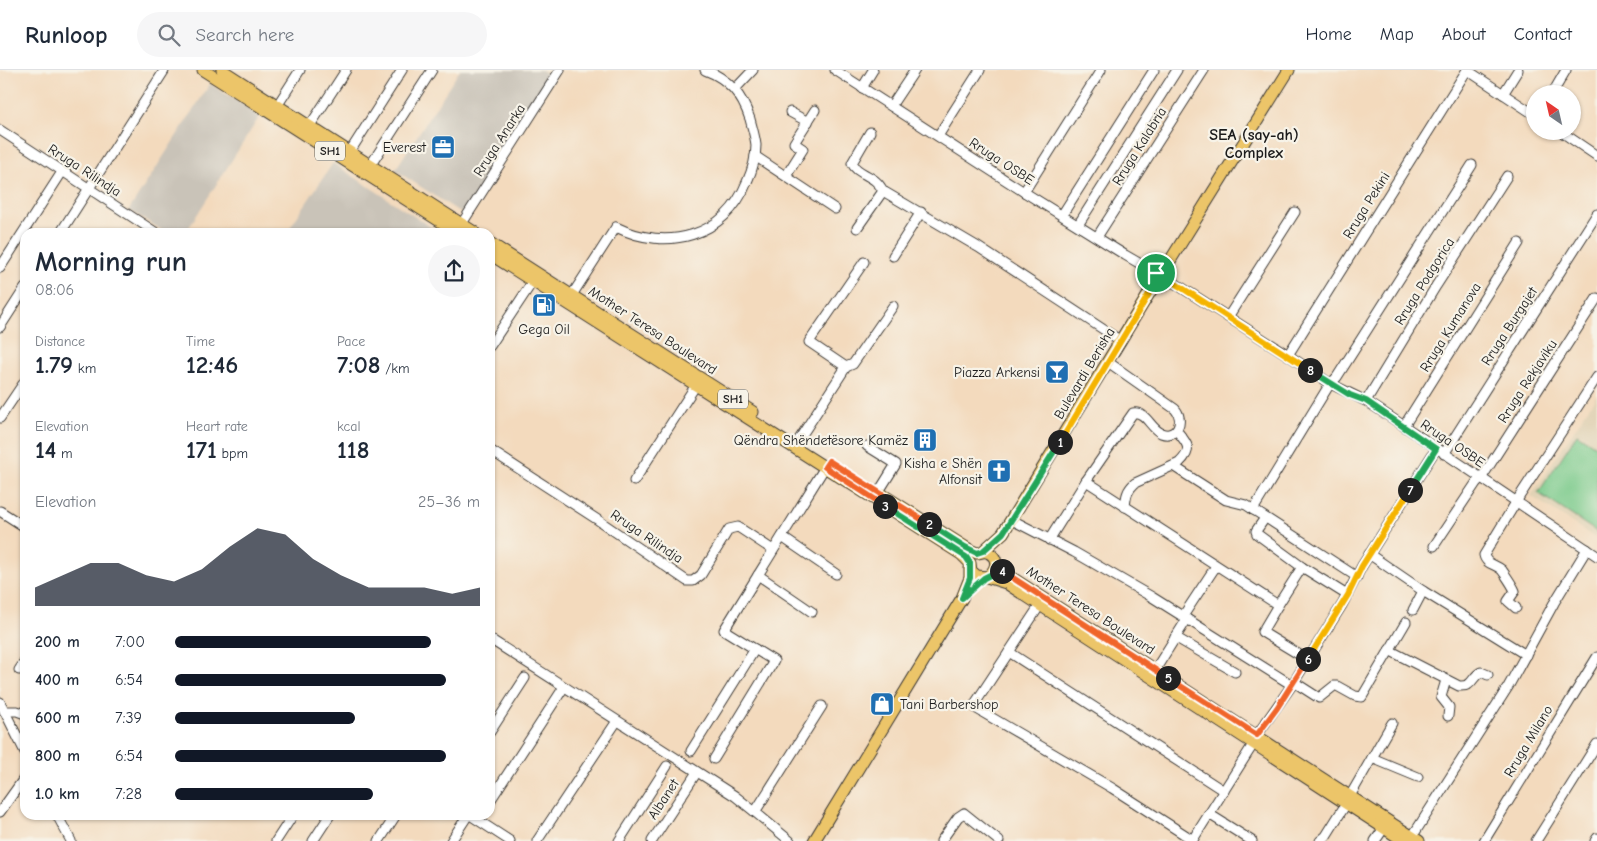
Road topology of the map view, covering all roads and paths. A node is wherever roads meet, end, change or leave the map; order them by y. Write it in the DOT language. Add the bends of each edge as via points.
graph roads {
  1 [pos="203,70"];
  2 [pos="222,70"];
  3 [pos="300,70"];
  4 [pos="346,70"];
  5 [pos="402,70"];
  6 [pos="432,70"];
  7 [pos="560,70"];
  8 [pos="705,70"];
  9 [pos="753,70"];
  10 [pos="835,70"];
  11 [pos="873,70"];
  12 [pos="915,70"];
  13 [pos="980,70"];
  14 [pos="1101,70"];
  15 [pos="1154,70"];
  16 [pos="1177,70"];
  17 [pos="1204,70"];
  18 [pos="1289,70"];
  19 [pos="1467,70"];
  20 [pos="1518,70"];
  21 [pos="1566,70"];
  22 [pos="164,72"];
  23 [pos="1557,85"];
  24 [pos="862,88"];
  25 [pos="735,89"];
  26 [pos="1503,94"];
  27 [pos="277,106"];
  28 [pos="891,106"];
  29 [pos="1526,109"];
  30 [pos="815,110"];
  31 [pos="790,112"];
  32 [pos="808,122"];
  33 [pos="309,126"];
  34 [pos="0,130"];
  35 [pos="870,132"];
  36 [pos="938,136"];
  37 [pos="1573,140"];
  38 [pos="349,153"];
  39 [pos="755,156"];
  40 [pos="1597,156"];
  41 [pos="370,166"];
  42 [pos="1472,166"];
  43 [pos="62,172"];
  44 [pos="786,176"];
  45 [pos="1507,176"];
  46 [pos="88,189"];
  47 [pos="883,191"];
  48 [pos="1024,192"];
  49 [pos="835,209"];
  50 [pos="921,212"];
  51 [pos="1295,212"];
  52 [pos="1597,214"];
  53 [pos="1062,215"];
  54 [pos="1078,225"];
  55 [pos="26,228"];
  56 [pos="64,228"];
  57 [pos="149,228"];
  58 [pos="459,228"];
  59 [pos="857,228"];
  60 [pos="20,237"];
  61 [pos="1097,237"];
  62 [pos="1519,243"];
  63 [pos="495,246"];
  64 [pos="893,256"];
  65 [pos="495,257"];
  66 [pos="864,262"];
  67 [pos="0,268"];
  68 [pos="1161,275"];
  69 [pos="533,281"];
  70 [pos="20,296"];
  71 [pos="572,296"];
  72 [pos="1597,298"];
  73 [pos="893,306"];
  74 [pos="1228,317"];
  75 [pos="0,327"];
  76 [pos="495,338"];
  77 [pos="1121,341"];
  78 [pos="1288,355"];
  79 [pos="1108,362"];
  80 [pos="846,367"];
  81 [pos="1597,377"];
  82 [pos="1330,384"];
  83 [pos="696,385"];
  84 [pos="20,388"];
  85 [pos="1366,401"];
  86 [pos="0,418"];
  87 [pos="1404,426"];
  88 [pos="1178,427"];
  89 [pos="798,441"];
  90 [pos="867,446"];
  91 [pos="1440,451"];
  92 [pos="495,453"];
  93 [pos="827,464"];
  94 [pos="1173,466"];
  95 [pos="1480,478"];
  96 [pos="634,481"];
  97 [pos="1086,481"];
  98 [pos="878,493"];
  99 [pos="1516,502"];
  100 [pos="1125,507"];
  101 [pos="1253,510"];
  102 [pos="0,511"];
  103 [pos="1265,518"];
  104 [pos="1012,520"];
  105 [pos="20,524"];
  106 [pos="1003,533"];
  107 [pos="782,537"];
  108 [pos="1049,540"];
  109 [pos="1434,546"];
  110 [pos="1587,549"];
  111 [pos="773,550"];
  112 [pos="980,552"];
  113 [pos="1369,554"];
  114 [pos="1597,556"];
  115 [pos="995,562"];
  116 [pos="970,566"];
  117 [pos="1216,566"];
  118 [pos="1302,567"];
  119 [pos="836,574"];
  120 [pos="758,575"];
  121 [pos="986,577"];
  122 [pos="1357,577"];
  123 [pos="1423,591"];
  124 [pos="1348,595"];
  125 [pos="962,598"];
  126 [pos="1040,605"];
  127 [pos="1278,605"];
  128 [pos="1516,608"];
  129 [pos="1413,610"];
  130 [pos="812,612"];
  131 [pos="1185,618"];
  132 [pos="1406,622"];
  133 [pos="1176,637"];
  134 [pos="495,642"];
  135 [pos="755,649"];
  136 [pos="1389,650"];
  137 [pos="1009,652"];
  138 [pos="1526,655"];
  139 [pos="1597,657"];
  140 [pos="1308,660"];
  141 [pos="1155,670"];
  142 [pos="1235,672"];
  143 [pos="1488,674"];
  144 [pos="525,678"];
  145 [pos="1446,680"];
  146 [pos="1293,684"];
  147 [pos="564,687"];
  148 [pos="2,706"];
  149 [pos="822,706"];
  150 [pos="20,713"];
  151 [pos="1448,716"];
  152 [pos="617,721"];
  153 [pos="1392,723"];
  154 [pos="495,724"];
  155 [pos="1255,739"];
  156 [pos="20,742"];
  157 [pos="1597,744"];
  158 [pos="692,751"];
  159 [pos="1372,758"];
  160 [pos="714,759"];
  161 [pos="667,766"];
  162 [pos="697,772"];
  163 [pos="1418,777"];
  164 [pos="20,784"];
  165 [pos="1224,790"];
  166 [pos="495,793"];
  167 [pos="1348,800"];
  168 [pos="0,812"];
  169 [pos="755,812"];
  170 [pos="1209,814"];
  171 [pos="60,820"];
  172 [pos="290,820"];
  173 [pos="327,820"];
  174 [pos="393,820"];
  175 [pos="470,820"];
  176 [pos="480,820"];
  177 [pos="1384,828"];
  178 [pos="1193,840"];
  179 [pos="1411,840"];
  180 [pos="71,841"];
  181 [pos="276,841"];
  182 [pos="313,841"];
  183 [pos="380,841"];
  184 [pos="451,841"];
  185 [pos="510,841"];
  186 [pos="537,841"];
  187 [pos="619,841"];
  188 [pos="652,841"];
  189 [pos="790,841"];
  190 [pos="814,841"];
  191 [pos="942,841"];
  192 [pos="999,841"];
  193 [pos="1252,841"];
  194 [pos="1320,841"];
  195 [pos="1375,841"];
  196 [pos="1484,841"];
  197 [pos="1536,841"];
  1 -- 58 [label="main road, SH1"];
  2 -- 27 [label="main road, SH1"];
  3 -- 27 [label="street"];
  4 -- 33 [label="street"];
  5 -- 38 [label="street"];
  6 -- 41 [label="street"];
  7 -- 58 [label="street, Rruga Anarka"];
  8 -- 25 [label="street"];
  9 -- 25 [label="street"];
  10 -- 24 [label="street, Rruga OSBE"];
  11 -- 24 [label="street"];
  12 -- 28 [label="street"];
  13 -- 36 [label="street"];
  14 -- 48 [label="street"];
  15 -- 53 [label="street"];
  16 -- 54 [label="street"];
  17 -- 61 [label="street, Rruga Kalabria"];
  18 -- 68 [label="main road, Bulevardi Berisha"];
  19 -- 26 [label="street"];
  19 -- 78 [label="street, Rruga Pekini"];
  20 -- 26 [label="street"];
  21 -- 23 [label="street"];
  22 -- 46 [label="street"];
  24 -- 28 [label="street, Rruga OSBE"];
  25 -- 39 [label="street" via="749,118 756,146"];
  26 -- 29 [label="street"];
  27 -- 33 [label="main road, SH1"];
  28 -- 36 [label="street, Rruga OSBE"];
  30 -- 32 [label="street"];
  31 -- 32 [label="street"];
  32 -- 44 [label="street" via="794,143 803,149"];
  33 -- 38 [label="main road, SH1"];
  34 -- 43 [label="street, Rruga Rilindja"];
  35 -- 47 [label="street" via="852,163 877,181"];
  36 -- 48 [label="street, Rruga OSBE"];
  37 -- 40 [label="street"];
  38 -- 41 [label="main road, SH1"];
  39 -- 44 [label="street"];
  39 -- 71 [label="street" via="743,192 718,221 697,233 657,239 643,238 616,227"];
  41 -- 58 [label="main road, SH1"];
  42 -- 82 [label="street" via="1337,378"];
  43 -- 46 [label="street, Rruga Rilindja"];
  43 -- 55 [label="street"];
  44 -- 49 [label="street"];
  45 -- 85 [label="street, Rruga Podgorica"];
  46 -- 56 [label="street"];
  46 -- 57 [label="street, Rruga Rilindja"];
  47 -- 50 [label="street"];
  47 -- 59 [label="street"];
  48 -- 53 [label="street, Rruga OSBE"];
  50 -- 64 [label="street"];
  50 -- 77 [label="street"];
  51 -- 74 [label="street"];
  52 -- 91 [label="street, Rruga Burgajet"];
  53 -- 54 [label="street, Rruga OSBE"];
  54 -- 61 [label="street, Rruga OSBE"];
  60 -- 67 [label="street"];
  61 -- 68 [label="street, Rruga OSBE"];
  62 -- 87 [label="street, Rruga Kumanova"];
  63 -- 71 [label="main road, Mother Teresa Boulevard / SH1"];
  65 -- 69 [label="main road, Mother Teresa Boulevard / SH1"];
  66 -- 80 [label="street" via="809,342"];
  68 -- 74 [label="street, Rruga OSBE"];
  68 -- 77 [label="main road, Bulevardi Berisha"];
  69 -- 76 [label="street"];
  69 -- 83 [label="main road, Mother Teresa Boulevard / SH1"];
  70 -- 75 [label="street"];
  71 -- 89 [label="main road, Mother Teresa Boulevard / SH1"];
  72 -- 95 [label="street, Rruga Rekjaviku"];
  73 -- 80 [label="street" via="853,364"];
  74 -- 78 [label="street, Rruga OSBE"];
  77 -- 79 [label="main road, Bulevardi Berisha"];
  78 -- 82 [label="street, Rruga OSBE"];
  79 -- 88 [label="street" via="1176,409 1180,416"];
  79 -- 104 [label="main road, Bulevardi Berisha"];
  80 -- 89 [label="street"];
  81 -- 99 [label="street"];
  82 -- 85 [label="street, Rruga OSBE"];
  82 -- 101 [label="street"];
  83 -- 93 [label="main road, Mother Teresa Boulevard / SH1"];
  83 -- 96 [label="street"];
  84 -- 86 [label="street"];
  85 -- 87 [label="street, Rruga OSBE"];
  87 -- 91 [label="street, Rruga OSBE"];
  88 -- 94 [label="street" via="1188,448 1184,458"];
  88 -- 97 [label="street" via="1170,434 1159,432 1141,414 1132,413"];
  89 -- 93 [label="main road, Mother Teresa Boulevard / SH1"];
  90 -- 98 [label="street" via="896,464"];
  91 -- 95 [label="street, Rruga OSBE"];
  91 -- 113 [label="street, Rruga Burgajet"];
  92 -- 111 [label="street, Rruga Rilindja" via="687,581 701,575 728,529 738,528"];
  93 -- 98 [label="main road, Mother Teresa Boulevard / SH1"];
  93 -- 107 [label="street"];
  93 -- 116 [label="main road, Mother Teresa Boulevard / SH1" via="961,554"];
  94 -- 100 [label="street" via="1130,487"];
  94 -- 101 [label="street" via="1226,500"];
  95 -- 99 [label="street, Rruga OSBE"];
  95 -- 109 [label="street, Rruga Rekjaviku"];
  97 -- 100 [label="street"];
  97 -- 108 [label="street"];
  98 -- 112 [label="main road, Mother Teresa Boulevard / SH1" via="965,547"];
  99 -- 110 [label="street, Rruga OSBE"];
  99 -- 128 [label="street" via="1484,557 1513,585 1515,591 1508,601"];
  100 -- 117 [label="street"];
  101 -- 103 [label="street"];
  102 -- 105 [label="street"];
  103 -- 118 [label="street" via="1257,534"];
  103 -- 122 [label="street"];
  104 -- 106 [label="main road, Bulevardi Berisha"];
  104 -- 108 [label="street"];
  106 -- 112 [label="main road, Bulevardi Berisha"];
  106 -- 115 [label="main road, Bulevardi Berisha"];
  107 -- 111 [label="street"];
  107 -- 119 [label="street"];
  108 -- 131 [label="street" via="1112,573"];
  110 -- 114 [label="street, Rruga OSBE"];
  110 -- 138 [label="street"];
  111 -- 120 [label="street"];
  112 -- 115 [label="main road, Mother Teresa Boulevard / SH1" via="990,554"];
  112 -- 116 [label="main road" via="972,558"];
  113 -- 122 [label="street, Rruga Burgajet"];
  113 -- 123 [label="street"];
  115 -- 121 [label="main road" via="993,572"];
  115 -- 141 [label="main road, Mother Teresa Boulevard / SH1" via="1003,572"];
  116 -- 121 [label="main road, Mother Teresa Boulevard / SH1" via="974,575"];
  116 -- 125 [label="main road" via="970,578"];
  117 -- 127 [label="street"];
  117 -- 131 [label="street"];
  118 -- 124 [label="street"];
  118 -- 127 [label="street"];
  120 -- 130 [label="street"];
  120 -- 135 [label="street" via="724,630"];
  121 -- 125 [label="main road"];
  121 -- 126 [label="main road, Mother Teresa Boulevard / SH1" via="1006,583"];
  122 -- 124 [label="street, Rruga Burgajet"];
  123 -- 129 [label="street"];
  123 -- 138 [label="street"];
  124 -- 140 [label="street, Rruga Burgajet"];
  125 -- 190 [label="main road"];
  126 -- 137 [label="street"];
  126 -- 155 [label="main road, Mother Teresa Boulevard / SH1"];
  127 -- 140 [label="street" via="1262,632"];
  131 -- 133 [label="street"];
  131 -- 146 [label="street"];
  132 -- 136 [label="street"];
  133 -- 141 [label="street"];
  133 -- 142 [label="street"];
  134 -- 147 [label="street"];
  135 -- 158 [label="street"];
  135 -- 160 [label="street" via="773,659 774,663"];
  136 -- 145 [label="street"];
  136 -- 146 [label="street" via="1362,697 1334,686 1319,698"];
  137 -- 165 [label="street"];
  137 -- 178 [label="street" via="976,702 977,709"];
  138 -- 179 [label="street"];
  139 -- 196 [label="street, Rruga Milano"];
  140 -- 146 [label="street, Rruga Burgajet"];
  141 -- 155 [label="main road, Mother Teresa Boulevard / SH1"];
  143 -- 145 [label="street" via="1478,673 1471,683 1464,686"];
  144 -- 154 [label="street"];
  145 -- 151 [label="street" via="1441,697 1449,707"];
  146 -- 155 [label="street, Rruga Burgajet"];
  147 -- 152 [label="street"];
  147 -- 166 [label="street"];
  148 -- 150 [label="street"];
  148 -- 156 [label="street"];
  149 -- 169 [label="street"];
  152 -- 162 [label="street"];
  152 -- 186 [label="street"];
  153 -- 159 [label="street"];
  155 -- 165 [label="street, Rruga Burgajet"];
  155 -- 167 [label="main road, Mother Teresa Boulevard / SH1"];
  157 -- 197 [label="street"];
  159 -- 163 [label="street"];
  159 -- 167 [label="street"];
  161 -- 187 [label="street"];
  162 -- 169 [label="street"];
  162 -- 188 [label="street, Albanet"];
  164 -- 168 [label="street"];
  165 -- 170 [label="street, Rruga Burgajet"];
  167 -- 177 [label="main road, Mother Teresa Boulevard / SH1"];
  167 -- 179 [label="main road, Mother Teresa Boulevard / SH1"];
  167 -- 194 [label="street"];
  169 -- 189 [label="street"];
  170 -- 178 [label="street, Rruga Burgajet"];
  170 -- 193 [label="street"];
  171 -- 180 [label="street"];
  172 -- 181 [label="street"];
  173 -- 182 [label="street"];
  174 -- 183 [label="street"];
  175 -- 184 [label="street"];
  176 -- 185 [label="street"];
  177 -- 179 [label="main road, Mother Teresa Boulevard / SH1"];
  177 -- 195 [label="street"];
  191 -- 192 [label="street" via="958,817 964,814"];
}
